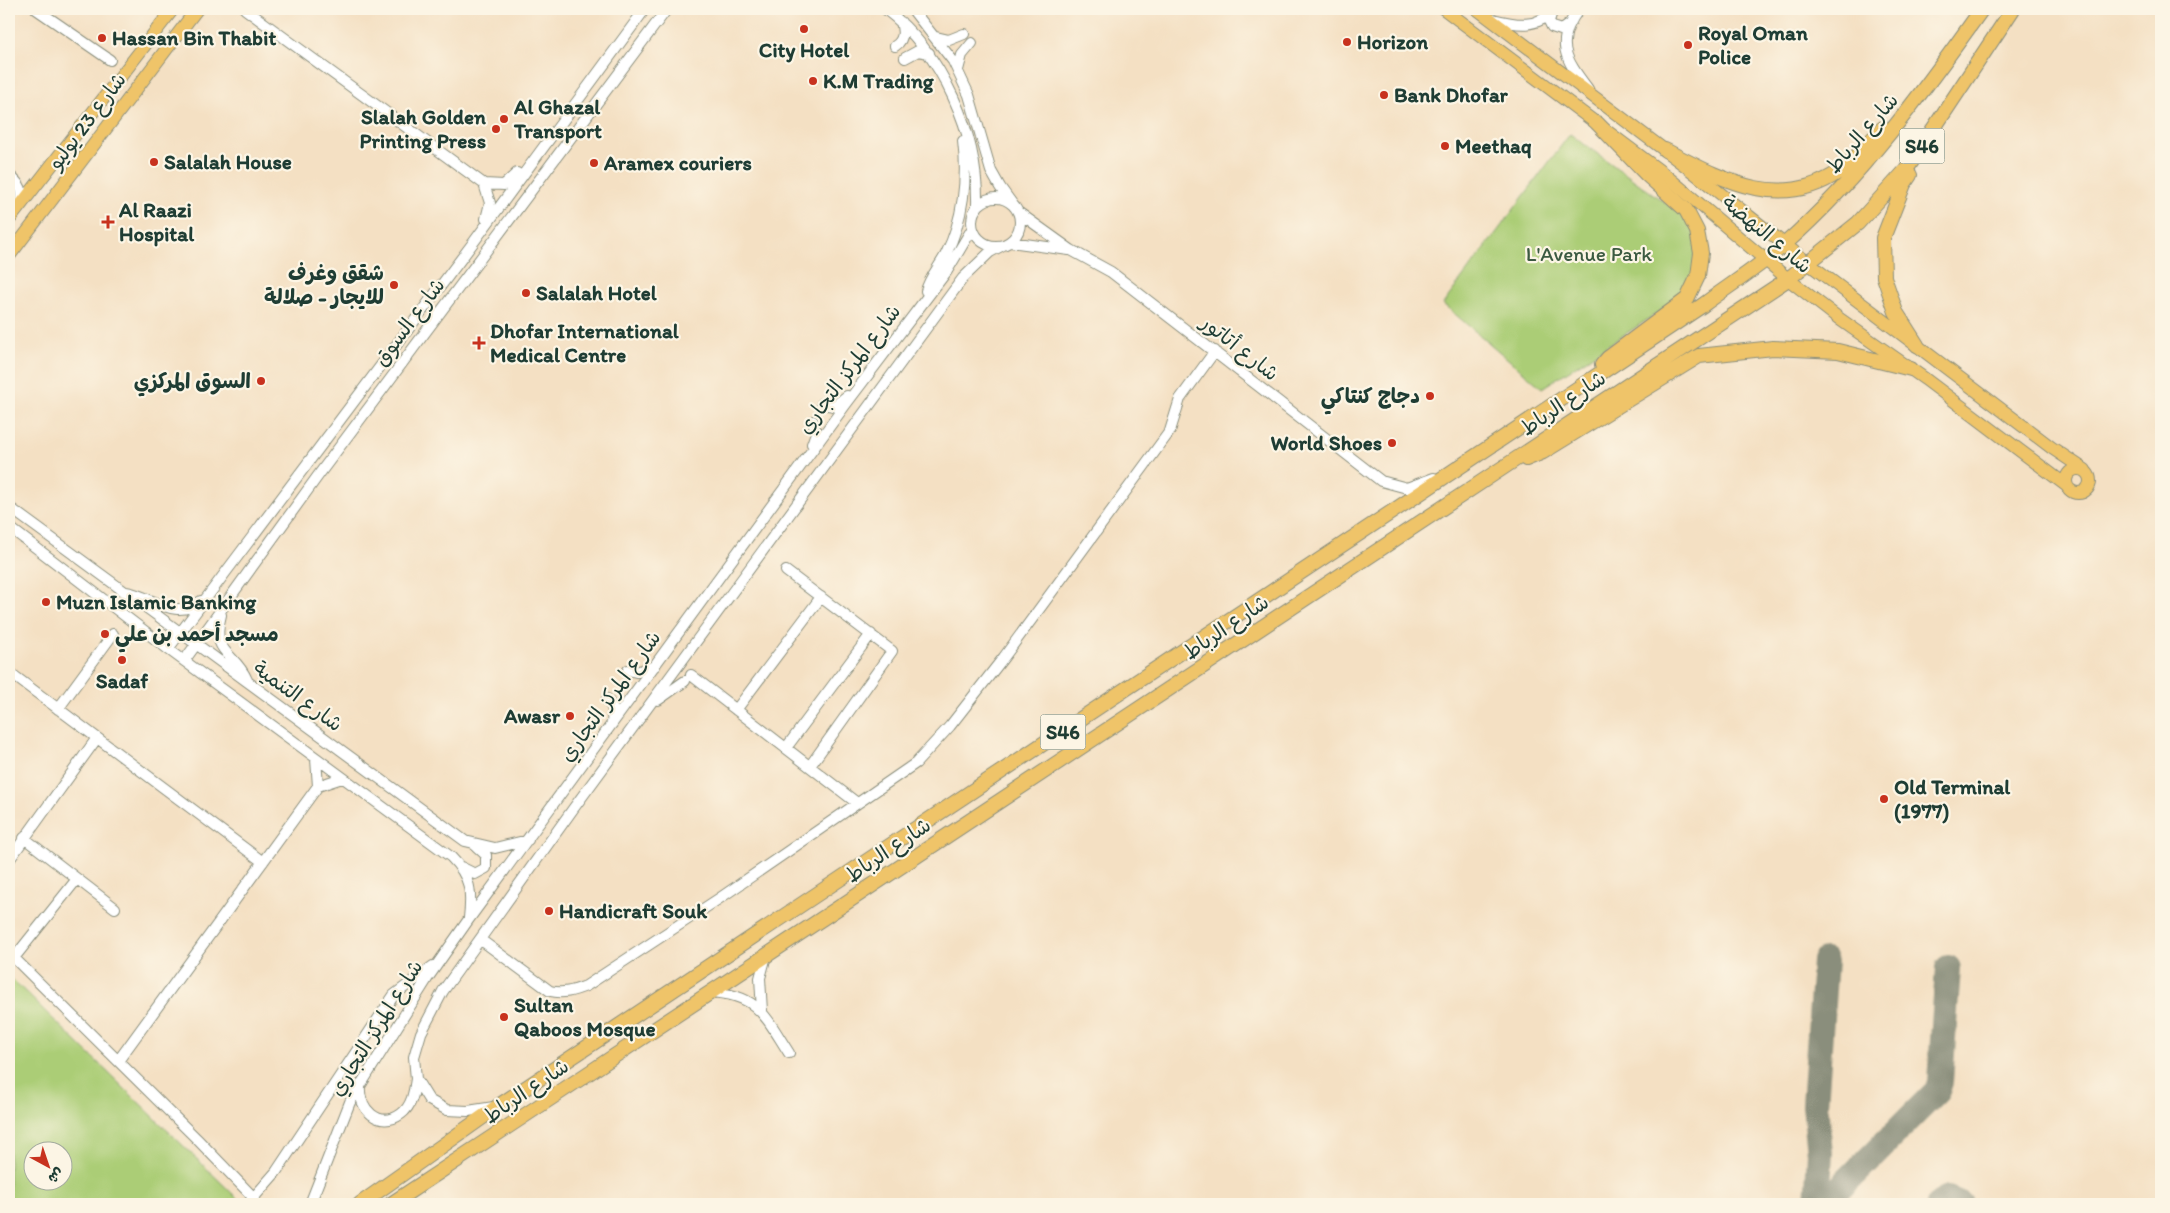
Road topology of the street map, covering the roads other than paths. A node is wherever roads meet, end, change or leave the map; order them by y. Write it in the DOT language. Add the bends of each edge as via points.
graph roads {
  1 [pos="36,9"];
  2 [pos="173,9"];
  3 [pos="197,9"];
  4 [pos="245,9"];
  5 [pos="646,9"];
  6 [pos="667,9"];
  7 [pos="885,9"];
  8 [pos="912,9"];
  9 [pos="1444,9"];
  10 [pos="1477,9"];
  11 [pos="1579,9"];
  12 [pos="1982,9"];
  13 [pos="2012,9"];
  14 [pos="1554,10"];
  15 [pos="1488,17"];
  16 [pos="901,22"];
  17 [pos="1568,25"];
  18 [pos="964,34"];
  19 [pos="936,36"];
  20 [pos="972,43"];
  21 [pos="895,46"];
  22 [pos="1983,52"];
  23 [pos="929,53"];
  24 [pos="905,58"];
  25 [pos="110,60"];
  26 [pos="958,70"];
  27 [pos="1915,102"];
  28 [pos="1600,103"];
  29 [pos="565,117"];
  30 [pos="962,123"];
  31 [pos="1597,123"];
  32 [pos="1665,150"];
  33 [pos="9,175"];
  34 [pos="40,178"];
  35 [pos="18,182"];
  36 [pos="484,184"];
  37 [pos="20,205"];
  38 [pos="977,207"];
  39 [pos="1016,208"];
  40 [pos="9,220"];
  41 [pos="972,229"];
  42 [pos="473,243"];
  43 [pos="1007,244"];
  44 [pos="1785,244"];
  45 [pos="1071,250"];
  46 [pos="9,256"];
  47 [pos="1765,259"];
  48 [pos="1808,264"];
  49 [pos="1788,279"];
  50 [pos="924,301"];
  51 [pos="1916,345"];
  52 [pos="1215,351"];
  53 [pos="1911,369"];
  54 [pos="866,378"];
  55 [pos="1588,383"];
  56 [pos="822,404"];
  57 [pos="813,421"];
  58 [pos="1490,449"];
  59 [pos="803,463"];
  60 [pos="1500,469"];
  61 [pos="2085,470"];
  62 [pos="2067,486"];
  63 [pos="9,507"];
  64 [pos="9,527"];
  65 [pos="786,571"];
  66 [pos="122,591"];
  67 [pos="209,595"];
  68 [pos="821,597"];
  69 [pos="223,609"];
  70 [pos="180,633"];
  71 [pos="113,634"];
  72 [pos="871,634"];
  73 [pos="196,644"];
  74 [pos="168,649"];
  75 [pos="184,661"];
  76 [pos="656,665"];
  77 [pos="628,670"];
  78 [pos="9,672"];
  79 [pos="248,683"];
  80 [pos="607,699"];
  81 [pos="650,705"];
  82 [pos="58,709"];
  83 [pos="736,710"];
  84 [pos="611,725"];
  85 [pos="97,738"];
  86 [pos="786,748"];
  87 [pos="316,759"];
  88 [pos="810,766"];
  89 [pos="342,778"];
  90 [pos="318,786"];
  91 [pos="857,803"];
  92 [pos="24,838"];
  93 [pos="528,840"];
  94 [pos="473,844"];
  95 [pos="9,860"];
  96 [pos="263,862"];
  97 [pos="457,863"];
  98 [pos="77,879"];
  99 [pos="114,908"];
  100 [pos="469,919"];
  101 [pos="481,940"];
  102 [pos="11,956"];
  103 [pos="766,956"];
  104 [pos="440,961"];
  105 [pos="710,992"];
  106 [pos="762,1011"];
  107 [pos="789,1053"];
  108 [pos="118,1061"];
  109 [pos="416,1079"];
  110 [pos="360,1086"];
  111 [pos="498,1107"];
  112 [pos="251,1201"];
  113 [pos="310,1204"];
  114 [pos="360,1204"];
  115 [pos="391,1204"];
  1 -- 25 [label="street"];
  2 -- 34 [label="main road, شارع 23 يوليو"];
  3 -- 46 [label="main road, شارع 23 يوليو"];
  4 -- 36 [label="street"];
  5 -- 29 [label="street, شارع السوق"];
  6 -- 69 [label="street, شارع السوق"];
  7 -- 16 [label="street"];
  8 -- 19 [label="street"];
  9 -- 31 [label="main road, شارع النهضة"];
  10 -- 15 [label="main road, شارع النهضة"];
  11 -- 17 [label="street"];
  12 -- 27 [label="highway, شارع الرباط / S46"];
  13 -- 22 [label="highway, شارع الرباط / S46"];
  14 -- 15 [label="street" via="1531,25"];
  14 -- 17 [label="street" via="1549,21 1552,27 1561,30"];
  15 -- 28 [label="main road, شارع النهضة"];
  16 -- 21 [label="street" via="902,40"];
  16 -- 23 [label="street"];
  17 -- 28 [label="street" via="1563,40 1568,58"];
  18 -- 19 [label="street" via="954,40"];
  19 -- 26 [label="street"];
  20 -- 26 [label="street" via="962,55"];
  22 -- 48 [label="highway, شارع الرباط / S46" via="1906,170 1858,223"];
  22 -- 51 [label="highway" via="1956,111 1904,184 1883,238 1884,277 1896,312"];
  23 -- 24 [label="street" via="918,52"];
  23 -- 30 [label="street"];
  26 -- 39 [label="street" via="992,171"];
  27 -- 32 [label="highway" via="1840,171 1804,189 1758,191 1720,178"];
  27 -- 44 [label="highway, شارع الرباط / S46" via="1857,171"];
  28 -- 32 [label="main road, شارع النهضة"];
  29 -- 36 [label="street" via="550,130 507,183 499,186"];
  29 -- 42 [label="street, شارع السوق"];
  30 -- 38 [label="street" via="975,170"];
  30 -- 50 [label="street" via="966,164 962,198 951,242 927,287"];
  31 -- 47 [label="main road, شارع النهضة" via="1664,174"];
  31 -- 55 [label="highway" via="1686,210 1697,231 1701,253 1698,276 1687,299 1608,358"];
  32 -- 44 [label="main road, شارع النهضة"];
  33 -- 35 [label="street"];
  34 -- 35 [label="street" via="29,185"];
  34 -- 37 [label="main road, شارع 23 يوليو"];
  35 -- 37 [label="street" via="22,191"];
  36 -- 42 [label="street" via="490,208"];
  37 -- 40 [label="main road, شارع 23 يوليو"];
  38 -- 39 [label="street" via="999,198"];
  38 -- 41 [label="street" via="971,221"];
  39 -- 43 [label="street" via="1020,228"];
  39 -- 45 [label="street, شارع أتاتور"];
  41 -- 43 [label="street" via="988,246"];
  41 -- 50 [label="street, شارع المركز التجاري"];
  42 -- 67 [label="street, شارع السوق"];
  43 -- 45 [label="street, شارع أتاتور"];
  43 -- 81 [label="street, شارع المركز التجاري" via="990,252 963,278 853,437"];
  44 -- 47 [label="highway, شارع الرباط / S46"];
  44 -- 48 [label="main road, شارع النهضة"];
  45 -- 52 [label="street, شارع أتاتور" via="1111,272"];
  47 -- 49 [label="main road, شارع النهضة"];
  47 -- 55 [label="highway, شارع الرباط / S46"];
  48 -- 49 [label="highway, شارع الرباط / S46"];
  48 -- 51 [label="main road, شارع النهضة"];
  49 -- 53 [label="main road, شارع النهضة"];
  49 -- 60 [label="highway, شارع الرباط / S46"];
  50 -- 54 [label="street, شارع المركز التجاري"];
  51 -- 61 [label="main road, شارع النهضة"];
  52 -- 58 [label="street, شارع أتاتور" via="1381,481 1408,488 1423,484"];
  52 -- 91 [label="street" via="1180,399 1170,431 950,726 916,763"];
  53 -- 60 [label="highway" via="1838,351 1773,348 1699,356 1543,452"];
  53 -- 62 [label="main road, شارع النهضة"];
  54 -- 56 [label="street" via="840,402 828,406"];
  54 -- 59 [label="street, شارع المركز التجاري"];
  55 -- 58 [label="highway, شارع الرباط / S46"];
  57 -- 59 [label="street" via="816,433"];
  58 -- 111 [label="highway, شارع الرباط / S46"];
  59 -- 76 [label="street, شارع المركز التجاري"];
  60 -- 103 [label="highway, شارع الرباط / S46"];
  61 -- 62 [label="main road" via="2072,470 2066,477"];
  61 -- 62 [label="main road" via="2091,480 2088,489 2075,492"];
  63 -- 66 [label="street, شارع التنمية"];
  64 -- 74 [label="street, شارع التنمية"];
  65 -- 68 [label="street"];
  66 -- 67 [label="street" via="177,610 191,608"];
  66 -- 70 [label="street, شارع التنمية"];
  67 -- 70 [label="street, شارع السوق"];
  68 -- 72 [label="street"];
  68 -- 83 [label="street"];
  69 -- 73 [label="street, شارع السوق"];
  69 -- 79 [label="street" via="218,640"];
  70 -- 73 [label="street, شارع التنمية"];
  70 -- 74 [label="street, شارع السوق"];
  71 -- 82 [label="street"];
  72 -- 86 [label="street"];
  72 -- 88 [label="street" via="890,648 892,654"];
  73 -- 75 [label="street, شارع السوق"];
  73 -- 79 [label="street, شارع التنمية"];
  74 -- 75 [label="street, شارع التنمية"];
  75 -- 87 [label="street, شارع التنمية"];
  76 -- 77 [label="street" via="642,671"];
  76 -- 84 [label="street, شارع المركز التجاري"];
  78 -- 82 [label="street"];
  79 -- 94 [label="street, شارع التنمية"];
  80 -- 84 [label="street" via="613,709"];
  81 -- 83 [label="street" via="688,678"];
  81 -- 101 [label="street, شارع المركز التجاري"];
  82 -- 85 [label="street"];
  83 -- 86 [label="street"];
  84 -- 93 [label="street, شارع المركز التجاري"];
  85 -- 92 [label="street"];
  85 -- 96 [label="street"];
  86 -- 88 [label="street"];
  87 -- 89 [label="street, شارع التنمية"];
  87 -- 90 [label="street"];
  88 -- 91 [label="street"];
  89 -- 90 [label="street"];
  89 -- 97 [label="street, شارع التنمية"];
  90 -- 96 [label="street"];
  91 -- 101 [label="street" via="714,903 574,991 550,991"];
  92 -- 95 [label="street"];
  92 -- 98 [label="street"];
  93 -- 94 [label="street, شارع التنمية" via="495,848"];
  93 -- 100 [label="street, شارع المركز التجاري"];
  94 -- 97 [label="street" via="486,855 486,868 475,874"];
  96 -- 108 [label="street"];
  97 -- 100 [label="street, شارع التنمية" via="471,895"];
  98 -- 99 [label="street"];
  98 -- 102 [label="street"];
  100 -- 104 [label="street, شارع المركز التجاري"];
  101 -- 109 [label="street, شارع المركز التجاري" via="443,991 421,1033 414,1057"];
  102 -- 108 [label="street"];
  103 -- 105 [label="highway, شارع الرباط / S46"];
  103 -- 106 [label="street" via="760,978"];
  104 -- 110 [label="street, شارع المركز التجاري"];
  104 -- 112 [label="street" via="394,995 276,1172"];
  105 -- 106 [label="street" via="731,994"];
  105 -- 115 [label="highway, شارع الرباط / S46"];
  106 -- 107 [label="street"];
  108 -- 112 [label="street"];
  109 -- 110 [label="street" via="414,1096 408,1106 400,1115 389,1119 378,1119 369,1114 359,1096"];
  109 -- 111 [label="street, شارع المركز التجاري" via="429,1100 447,1110"];
  110 -- 113 [label="street, شارع المركز التجاري" via="350,1102"];
  111 -- 114 [label="highway, شارع الرباط / S46"];
}
